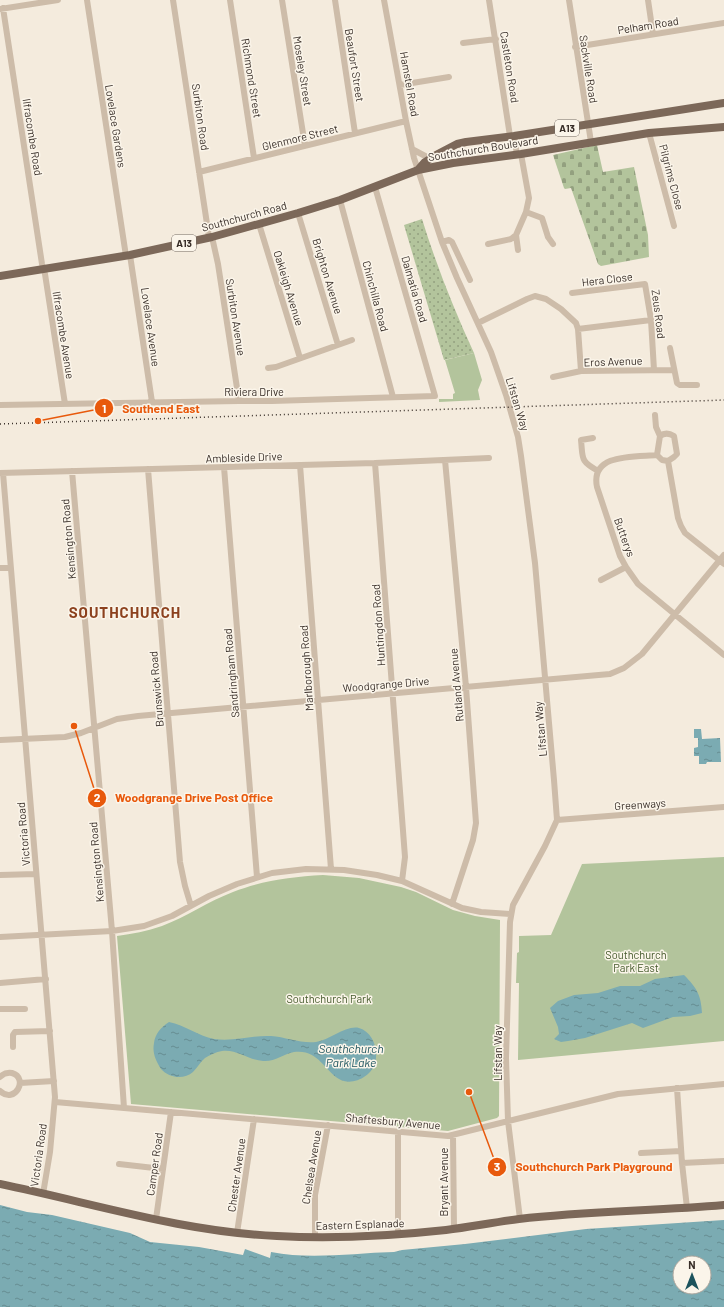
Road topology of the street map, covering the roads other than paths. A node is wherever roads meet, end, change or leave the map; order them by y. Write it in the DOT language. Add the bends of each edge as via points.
graph roads {
  1 [pos="58,0"];
  2 [pos="87,0"];
  3 [pos="173,0"];
  4 [pos="230,0"];
  5 [pos="282,0"];
  6 [pos="335,0"];
  7 [pos="384,0"];
  8 [pos="489,0"];
  9 [pos="569,0"];
  10 [pos="648,0"];
  11 [pos="1,9"];
  12 [pos="724,23"];
  13 [pos="653,34"];
  14 [pos="496,39"];
  15 [pos="463,43"];
  16 [pos="575,46"];
  17 [pos="448,77"];
  18 [pos="400,86"];
  19 [pos="724,103"];
  20 [pos="406,121"];
  21 [pos="588,124"];
  22 [pos="724,127"];
  23 [pos="649,132"];
  24 [pos="355,133"];
  25 [pos="512,136"];
  26 [pos="591,142"];
  27 [pos="304,146"];
  28 [pos="412,149"];
  29 [pos="519,155"];
  30 [pos="433,157"];
  31 [pos="254,158"];
  32 [pos="418,170"];
  33 [pos="199,172"];
  34 [pos="375,187"];
  35 [pos="340,200"];
  36 [pos="526,212"];
  37 [pos="298,213"];
  38 [pos="259,224"];
  39 [pos="674,226"];
  40 [pos="516,235"];
  41 [pos="211,237"];
  42 [pos="442,242"];
  43 [pos="488,244"];
  44 [pos="553,244"];
  45 [pos="518,250"];
  46 [pos="128,255"];
  47 [pos="43,269"];
  48 [pos="0,276"];
  49 [pos="470,280"];
  50 [pos="645,284"];
  51 [pos="572,293"];
  52 [pos="651,320"];
  53 [pos="478,323"];
  54 [pos="578,329"];
  55 [pos="352,340"];
  56 [pos="338,344"];
  57 [pos="670,348"];
  58 [pos="300,358"];
  59 [pos="268,368"];
  60 [pos="654,370"];
  61 [pos="674,370"];
  62 [pos="581,371"];
  63 [pos="553,377"];
  64 [pos="697,385"];
  65 [pos="435,396"];
  66 [pos="392,397"];
  67 [pos="239,400"];
  68 [pos="152,402"];
  69 [pos="65,404"];
  70 [pos="0,405"];
  71 [pos="655,415"];
  72 [pos="660,436"];
  73 [pos="593,438"];
  74 [pos="656,455"];
  75 [pos="489,458"];
  76 [pos="446,460"];
  77 [pos="668,461"];
  78 [pos="375,463"];
  79 [pos="300,465"];
  80 [pos="224,467"];
  81 [pos="148,469"];
  82 [pos="72,471"];
  83 [pos="598,471"];
  84 [pos="1,473"];
  85 [pos="723,559"];
  86 [pos="626,567"];
  87 [pos="0,568"];
  88 [pos="10,568"];
  89 [pos="601,580"];
  90 [pos="674,614"];
  91 [pos="724,655"];
  92 [pos="545,680"];
  93 [pos="466,688"];
  94 [pos="393,694"];
  95 [pos="318,700"];
  96 [pos="244,707"];
  97 [pos="168,713"];
  98 [pos="95,727"];
  99 [pos="25,739"];
  100 [pos="0,740"];
  101 [pos="724,807"];
  102 [pos="556,820"];
  103 [pos="331,869"];
  104 [pos="36,874"];
  105 [pos="0,875"];
  106 [pos="257,877"];
  107 [pos="402,881"];
  108 [pos="452,904"];
  109 [pos="191,906"];
  110 [pos="511,914"];
  111 [pos="112,931"];
  112 [pos="42,935"];
  113 [pos="0,937"];
  114 [pos="46,979"];
  115 [pos="0,983"];
  116 [pos="0,1009"];
  117 [pos="25,1009"];
  118 [pos="50,1031"];
  119 [pos="13,1047"];
  120 [pos="0,1077"];
  121 [pos="54,1081"];
  122 [pos="20,1083"];
  123 [pos="724,1084"];
  124 [pos="677,1088"];
  125 [pos="0,1091"];
  126 [pos="55,1102"];
  127 [pos="124,1108"];
  128 [pos="171,1112"];
  129 [pos="254,1119"];
  130 [pos="508,1121"];
  131 [pos="328,1125"];
  132 [pos="398,1132"];
  133 [pos="453,1136"];
  134 [pos="681,1151"];
  135 [pos="641,1152"];
  136 [pos="724,1161"];
  137 [pos="682,1163"];
  138 [pos="119,1164"];
  139 [pos="163,1169"];
  140 [pos="0,1184"];
  141 [pos="43,1194"];
  142 [pos="724,1205"];
  143 [pos="687,1208"];
  144 [pos="156,1219"];
  145 [pos="520,1219"];
  146 [pos="454,1229"];
  147 [pos="237,1233"];
  148 [pos="398,1233"];
  149 [pos="315,1236"];
  1 -- 11 [label="street"];
  2 -- 46 [label="street, Lovelace Gardens"];
  3 -- 33 [label="street, Surbiton Road"];
  4 -- 31 [label="street, Richmond Street"];
  5 -- 27 [label="street, Moseley Street"];
  6 -- 24 [label="street, Beaufort Street"];
  7 -- 18 [label="street, Hamstel Road"];
  8 -- 14 [label="street, Castleton Road"];
  9 -- 16 [label="street, Sackville Road"];
  10 -- 13 [label="street"];
  11 -- 47 [label="street, Ilfracombe Road"];
  12 -- 13 [label="street, Pelham Road"];
  13 -- 16 [label="street, Pelham Road"];
  14 -- 15 [label="street"];
  14 -- 25 [label="street, Castleton Road"];
  16 -- 21 [label="street, Sackville Road"];
  17 -- 18 [label="street"];
  18 -- 20 [label="street, Hamstel Road"];
  19 -- 21 [label="main road, Southchurch Boulevard / A13"];
  20 -- 24 [label="street, Glenmore Street"];
  20 -- 28 [label="street, Hamstel Road"];
  21 -- 25 [label="main road, Southchurch Boulevard / A13"];
  21 -- 26 [label="street, Sackville Road"];
  22 -- 23 [label="main road, Southchurch Boulevard / A13"];
  23 -- 26 [label="main road, Southchurch Boulevard / A13"];
  23 -- 39 [label="street, Pilgrims Close"];
  24 -- 27 [label="street, Glenmore Street"];
  25 -- 29 [label="street, Castleton Road"];
  25 -- 30 [label="main road, Southchurch Boulevard / A13" via="457,144"];
  26 -- 29 [label="main road, Southchurch Boulevard / A13"];
  27 -- 31 [label="street, Glenmore Street"];
  28 -- 30 [label="street"];
  28 -- 32 [label="street, Hamstel Road"];
  29 -- 32 [label="main road, Southchurch Boulevard / A13"];
  29 -- 36 [label="street, Castleton Road" via="529,198"];
  30 -- 32 [label="main road, Southchurch Boulevard / A13"];
  31 -- 33 [label="street, Glenmore Street"];
  32 -- 34 [label="main road, Southchurch Road / A13"];
  32 -- 42 [label="street, Lifstan Way"];
  33 -- 41 [label="street, Surbiton Road"];
  34 -- 35 [label="main road, Southchurch Road / A13"];
  34 -- 65 [label="street, Dalmatia Road"];
  35 -- 37 [label="main road, Southchurch Road / A13"];
  35 -- 66 [label="street, Chinchilla Road"];
  36 -- 40 [label="street, Castleton Road"];
  36 -- 44 [label="street" via="542,218"];
  37 -- 38 [label="main road, Southchurch Road / A13"];
  37 -- 56 [label="street, Brighton Avenue"];
  38 -- 41 [label="main road, Southchurch Road / A13"];
  38 -- 58 [label="street, Oakleigh Avenue"];
  40 -- 43 [label="street" via="511,239"];
  40 -- 45 [label="street"];
  41 -- 46 [label="main road, Southchurch Road / A13"];
  41 -- 67 [label="street, Surbiton Avenue" via="218,264"];
  42 -- 49 [label="street" via="452,242"];
  42 -- 53 [label="street, Lifstan Way"];
  46 -- 47 [label="main road, Southchurch Road / A13"];
  46 -- 68 [label="street, Lovelace Avenue"];
  47 -- 48 [label="main road, Southchurch Road / A13"];
  47 -- 69 [label="street, Ilfracombe Avenue"];
  50 -- 51 [label="street, Hera Close"];
  50 -- 52 [label="street, Zeus Road"];
  52 -- 54 [label="street"];
  52 -- 60 [label="street, Zeus Road"];
  53 -- 54 [label="street" via="535,296 546,299 561,309 576,322"];
  53 -- 92 [label="street, Lifstan Way" via="491,352 519,443 535,563"];
  54 -- 62 [label="street"];
  55 -- 56 [label="street"];
  56 -- 58 [label="street"];
  57 -- 61 [label="street"];
  58 -- 59 [label="street"];
  60 -- 61 [label="street, Eros Avenue"];
  60 -- 62 [label="street, Eros Avenue"];
  61 -- 64 [label="street" via="677,383 680,385"];
  62 -- 63 [label="street, Eros Avenue"];
  65 -- 66 [label="street, Riviera Drive"];
  66 -- 67 [label="street, Riviera Drive"];
  67 -- 68 [label="street, Riviera Drive"];
  68 -- 69 [label="street, Riviera Drive"];
  69 -- 70 [label="street, Riviera Drive"];
  71 -- 72 [label="street"];
  72 -- 74 [label="street"];
  72 -- 77 [label="street" via="674,436 677,454"];
  73 -- 83 [label="street" via="581,440 587,465"];
  74 -- 77 [label="street"];
  74 -- 83 [label="street" via="613,459"];
  75 -- 76 [label="street, Ambleside Drive"];
  76 -- 78 [label="street, Ambleside Drive"];
  76 -- 93 [label="street, Rutland Avenue"];
  77 -- 85 [label="street" via="681,526 686,533"];
  78 -- 79 [label="street, Ambleside Drive"];
  78 -- 94 [label="street, Huntingdon Road"];
  79 -- 80 [label="street, Ambleside Drive"];
  79 -- 95 [label="street, Marlborough Road"];
  80 -- 81 [label="street, Ambleside Drive"];
  80 -- 96 [label="street, Sandringham Road"];
  81 -- 82 [label="street, Ambleside Drive"];
  81 -- 97 [label="street, Brunswick Road"];
  82 -- 84 [label="street, Ambleside Drive"];
  82 -- 98 [label="street, Kensington Road"];
  83 -- 86 [label="street, Butterys" via="597,487"];
  84 -- 88 [label="street, Victoria Road"];
  85 -- 90 [label="street, Woodgrange Drive"];
  86 -- 89 [label="street"];
  86 -- 90 [label="street, Butterys" via="638,584"];
  87 -- 88 [label="street"];
  88 -- 99 [label="street, Victoria Road"];
  90 -- 91 [label="street, Butterys"];
  90 -- 92 [label="street, Woodgrange Drive" via="642,654 624,668 610,674"];
  92 -- 93 [label="street, Woodgrange Drive"];
  92 -- 102 [label="street, Lifstan Way"];
  93 -- 94 [label="street, Woodgrange Drive"];
  93 -- 108 [label="street, Rutland Avenue" via="476,823"];
  94 -- 95 [label="street, Woodgrange Drive"];
  94 -- 107 [label="street, Huntingdon Road" via="405,857"];
  95 -- 96 [label="street, Woodgrange Drive"];
  95 -- 103 [label="street, Marlborough Road"];
  96 -- 97 [label="street, Woodgrange Drive"];
  96 -- 106 [label="street, Sandringham Road"];
  97 -- 98 [label="street, Woodgrange Drive" via="124,717"];
  97 -- 109 [label="street, Brunswick Road" via="180,862"];
  98 -- 99 [label="street, Woodgrange Drive" via="65,737"];
  98 -- 111 [label="street, Kensington Road"];
  99 -- 100 [label="street, Woodgrange Drive"];
  99 -- 104 [label="street, Victoria Road"];
  101 -- 102 [label="street, Greenways"];
  102 -- 110 [label="street, Lifstan Way" via="513,905"];
  103 -- 106 [label="street" via="285,871"];
  103 -- 107 [label="street"];
  104 -- 105 [label="street"];
  104 -- 112 [label="street, Victoria Road"];
  106 -- 109 [label="street"];
  107 -- 108 [label="street"];
  108 -- 110 [label="street" via="480,912"];
  109 -- 111 [label="street" via="144,926"];
  110 -- 130 [label="street, Lifstan Way" via="506,1058"];
  111 -- 112 [label="street"];
  111 -- 127 [label="street, Kensington Road"];
  112 -- 113 [label="street"];
  112 -- 114 [label="street, Victoria Road"];
  114 -- 115 [label="street"];
  114 -- 118 [label="street, Victoria Road"];
  116 -- 117 [label="street"];
  118 -- 119 [label="street" via="15,1032"];
  118 -- 121 [label="street, Victoria Road"];
  120 -- 122 [label="street" via="6,1073 14,1074"];
  121 -- 122 [label="street"];
  121 -- 126 [label="street, Victoria Road"];
  122 -- 125 [label="street" via="18,1090 13,1094 6,1095"];
  123 -- 124 [label="street, Shaftesbury Avenue"];
  124 -- 130 [label="street, Shaftesbury Avenue" via="611,1095"];
  124 -- 134 [label="street"];
  126 -- 127 [label="street, Shaftesbury Avenue"];
  126 -- 141 [label="street, Victoria Road"];
  127 -- 128 [label="street, Shaftesbury Avenue"];
  128 -- 129 [label="street, Shaftesbury Avenue"];
  128 -- 139 [label="street, Camper Road"];
  129 -- 131 [label="street, Shaftesbury Avenue"];
  129 -- 147 [label="street, Chester Avenue"];
  130 -- 133 [label="street, Shaftesbury Avenue"];
  130 -- 145 [label="street, Lifstan Way"];
  131 -- 132 [label="street, Shaftesbury Avenue"];
  131 -- 149 [label="street, Chelsea Avenue" via="315,1195"];
  132 -- 133 [label="street, Shaftesbury Avenue"];
  132 -- 148 [label="street"];
  133 -- 146 [label="street, Bryant Avenue"];
  134 -- 135 [label="street"];
  134 -- 137 [label="street"];
  136 -- 137 [label="street"];
  137 -- 143 [label="street"];
  138 -- 139 [label="street"];
  139 -- 144 [label="street, Camper Road"];
  140 -- 141 [label="main road, Eastern Esplanade"];
  141 -- 144 [label="main road, Eastern Esplanade"];
  142 -- 143 [label="main road, Eastern Esplanade"];
  143 -- 145 [label="main road, Eastern Esplanade"];
  144 -- 147 [label="main road, Eastern Esplanade"];
  145 -- 146 [label="main road, Eastern Esplanade"];
  146 -- 148 [label="main road, Eastern Esplanade"];
  147 -- 149 [label="main road, Eastern Esplanade"];
  148 -- 149 [label="main road, Eastern Esplanade"];
}
